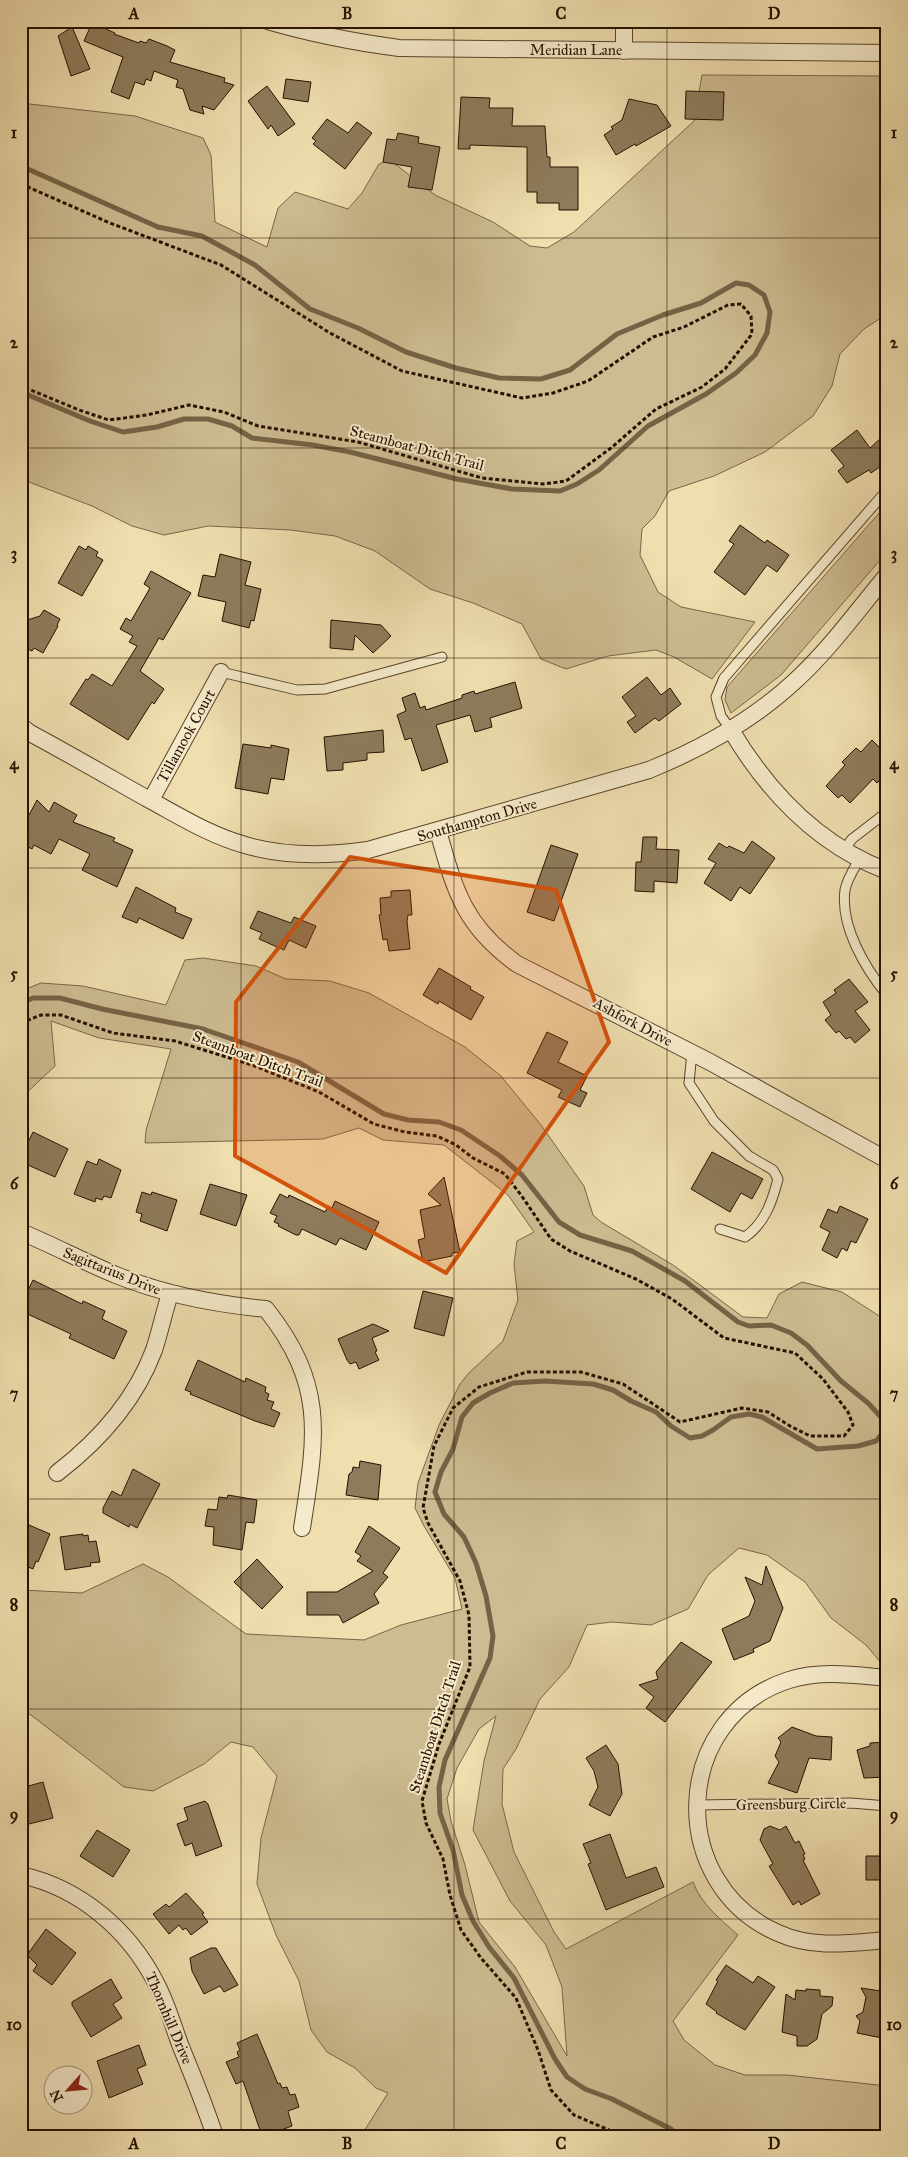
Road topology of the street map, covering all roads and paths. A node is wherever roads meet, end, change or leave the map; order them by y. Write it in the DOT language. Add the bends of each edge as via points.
graph roads {
  1 [pos="268,21"];
  2 [pos="624,21"];
  3 [pos="624,51"];
  4 [pos="887,53"];
  5 [pos="21,184"];
  6 [pos="21,386"];
  7 [pos="887,490"];
  8 [pos="887,575"];
  9 [pos="442,657"];
  10 [pos="222,672"];
  11 [pos="21,726"];
  12 [pos="731,730"];
  13 [pos="150,800"];
  14 [pos="887,812"];
  15 [pos="438,831"];
  16 [pos="844,850"];
  17 [pos="860,858"];
  18 [pos="887,870"];
  19 [pos="887,995"];
  20 [pos="21,1023"];
  21 [pos="692,1052"];
  22 [pos="887,1160"];
  23 [pos="720,1229"];
  24 [pos="21,1232"];
  25 [pos="170,1294"];
  26 [pos="57,1474"];
  27 [pos="302,1528"];
  28 [pos="887,1678"];
  29 [pos="696,1805"];
  30 [pos="887,1806"];
  31 [pos="21,1875"];
  32 [pos="887,1940"];
  33 [pos="215,2136"];
  34 [pos="623,2136"];
  1 -- 3 [label="street, Meridian Lane" via="319,35 399,48"];
  2 -- 3 [label="street"];
  3 -- 4 [label="street, Meridian Lane"];
  5 -- 6 [label="path, Steamboat Ditch Trail" via="110,223 221,265 330,333 402,371 522,398 553,393 588,381 653,336 684,327 728,305 741,304 751,316 752,334 725,368 702,387 656,409 566,481 543,484 482,478 358,442 258,426 224,412 189,405 109,420"];
  7 -- 12 [label="lane" via="724,678 716,697 721,716"];
  8 -- 12 [label="street, Southampton Drive" via="796,680 764,708"];
  9 -- 10 [label="lane" via="325,690 297,690"];
  10 -- 13 [label="street, Tillamook Court"];
  11 -- 13 [label="street, Southampton Drive"];
  12 -- 15 [label="street, Southampton Drive" via="688,754 649,770"];
  12 -- 16 [label="street" via="765,781 788,806"];
  13 -- 15 [label="street, Southampton Drive" via="213,834 276,852 344,854"];
  14 -- 16 [label="lane" via="852,839"];
  15 -- 21 [label="street, Ashfork Drive" via="454,886 468,916 499,951 517,964"];
  16 -- 17 [label="street"];
  17 -- 18 [label="street"];
  17 -- 19 [label="lane" via="845,889 847,924 862,961"];
  20 -- 34 [label="path, Steamboat Ditch Trail" via="41,1015 61,1015 113,1033 175,1041 319,1092 374,1124 436,1136 456,1145 473,1158 505,1174 550,1239 672,1299 724,1338 795,1353 823,1378 848,1412 853,1425 844,1436 810,1436 768,1412 742,1408 680,1422 623,1384 581,1372 527,1372 479,1387 453,1408 434,1446 423,1508 460,1581 469,1615 470,1667 439,1744 422,1801 426,1823 443,1859 450,1895 462,1930 481,1958 516,1998 551,2090 574,2115"];
  21 -- 22 [label="street, Ashfork Drive"];
  21 -- 23 [label="lane" via="689,1083 714,1120 748,1156 773,1170 778,1178 772,1202 756,1230 745,1238"];
  24 -- 25 [label="street, Sagittarius Drive" via="115,1275"];
  25 -- 26 [label="street" via="154,1350 123,1408 104,1432"];
  25 -- 27 [label="street, Sagittarius Drive" via="214,1304 266,1309 294,1350 312,1402 314,1428 314,1452"];
  28 -- 29 [label="street" via="834,1673 810,1675 788,1680 760,1694 731,1718 717,1737 706,1758"];
  29 -- 30 [label="lane, Greensburg Circle" via="851,1803"];
  29 -- 32 [label="street" via="698,1830 713,1875 727,1895 759,1924 792,1938 820,1944"];
  31 -- 33 [label="street, Thornhill Drive" via="58,1887 83,1901 126,1937 144,1960 157,1984"];
}
